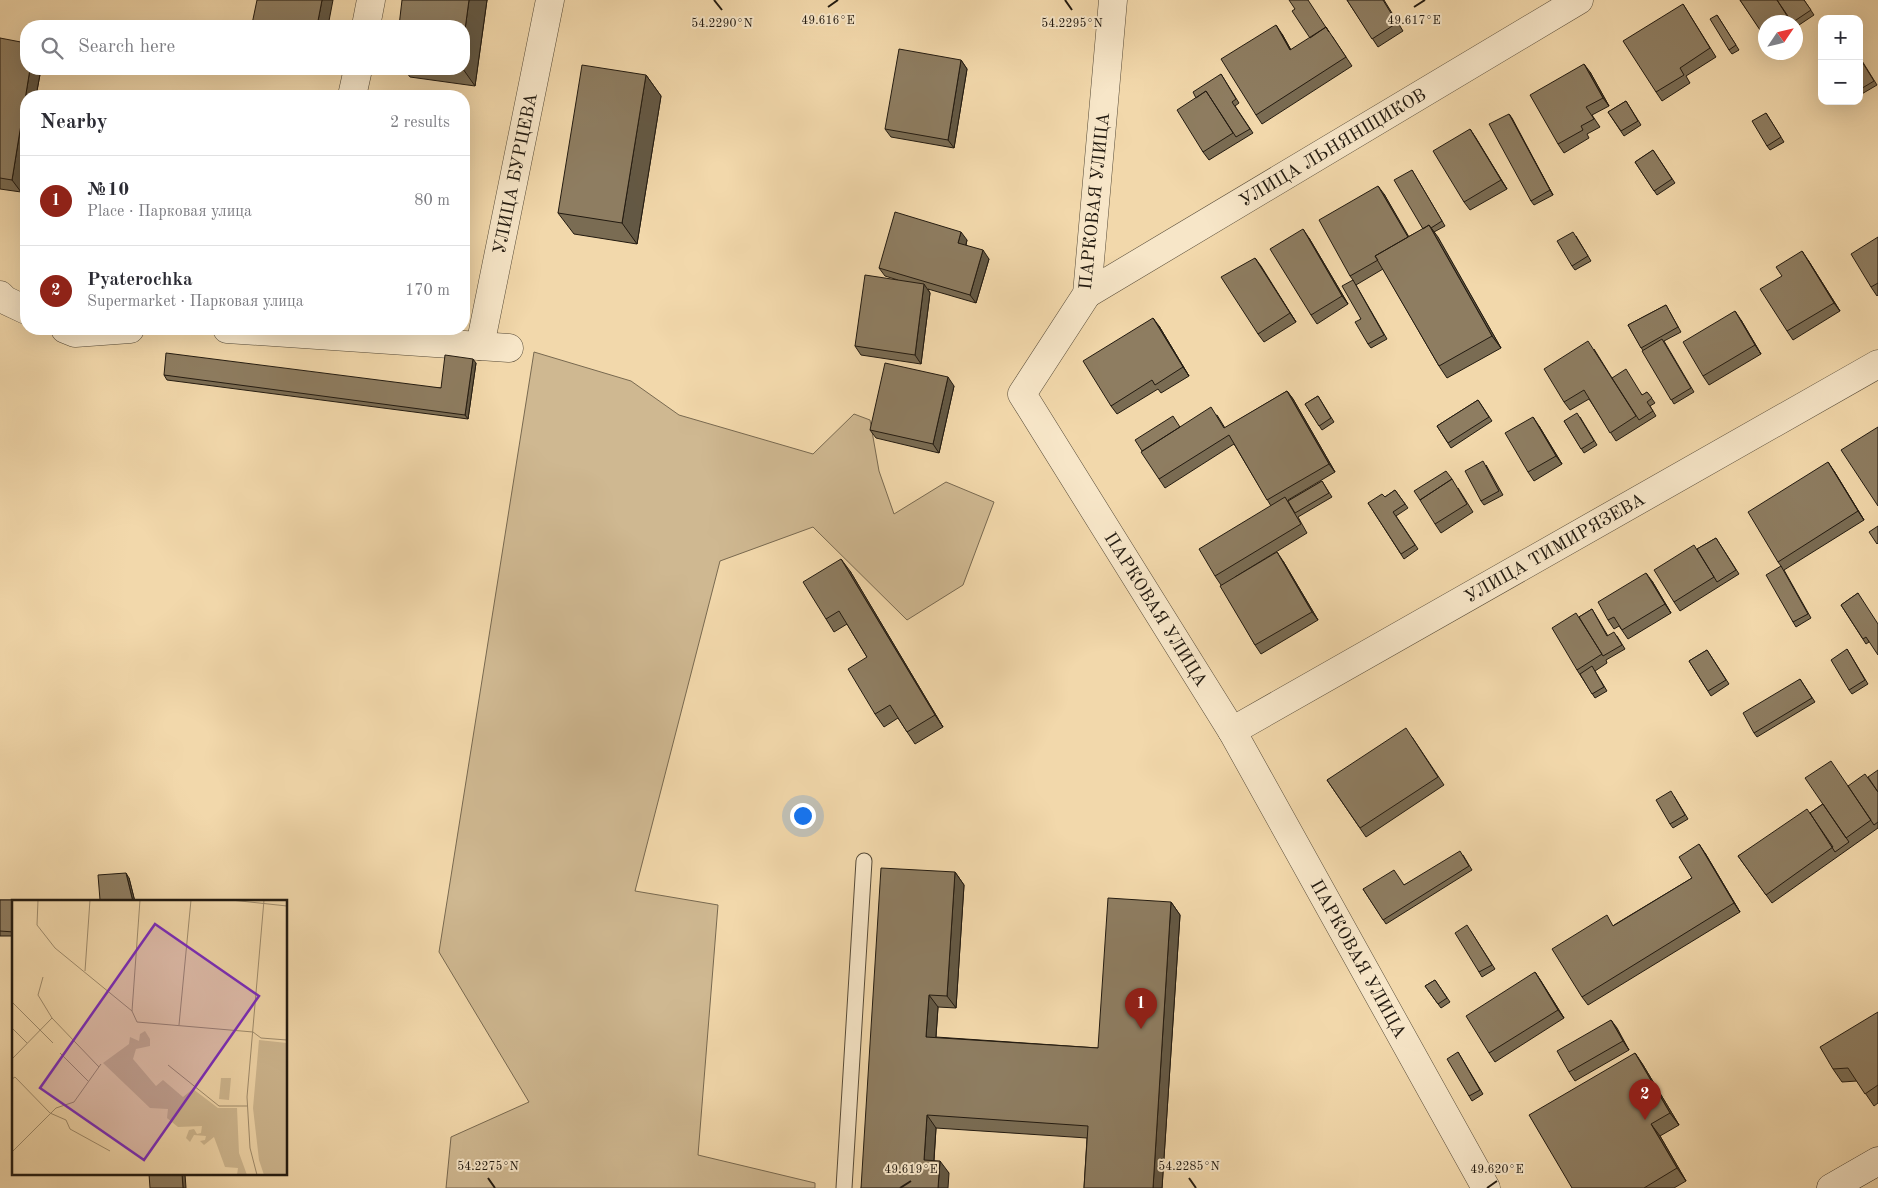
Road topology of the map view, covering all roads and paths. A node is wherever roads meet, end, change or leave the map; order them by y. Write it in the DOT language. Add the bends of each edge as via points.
graph roads {
  1 [pos="370,0"];
  2 [pos="550,0"];
  3 [pos="1113,0"];
  4 [pos="1579,0"];
  5 [pos="367,20"];
  6 [pos="357,75"];
  7 [pos="353,90"];
  8 [pos="1087,294"];
  9 [pos="0,296"];
  10 [pos="20,307"];
  11 [pos="354,335"];
  12 [pos="480,346"];
  13 [pos="509,348"];
  14 [pos="1878,364"];
  15 [pos="1232,731"];
  16 [pos="864,861"];
  17 [pos="1878,1160"];
  18 [pos="844,1188"];
  19 [pos="1486,1188"];
  20 [pos="1831,1188"];
  1 -- 5 [label="street"];
  2 -- 12 [label="street, УЛИЦА БУРЦЕВА"];
  3 -- 8 [label="street, ПАРКОВАЯ УЛИЦА"];
  4 -- 8 [label="street, УЛИЦА ЛЬНЯНЩИКОВ"];
  6 -- 7 [label="street"];
  8 -- 15 [label="street, ПАРКОВАЯ УЛИЦА" via="1022,394"];
  9 -- 10 [label="street"];
  11 -- 12 [label="street"];
  12 -- 13 [label="street"];
  14 -- 15 [label="street, УЛИЦА ТИМИРЯЗЕВА"];
  15 -- 19 [label="street, ПАРКОВАЯ УЛИЦА"];
  16 -- 18 [label="lane"];
  17 -- 20 [label="street"];
}
